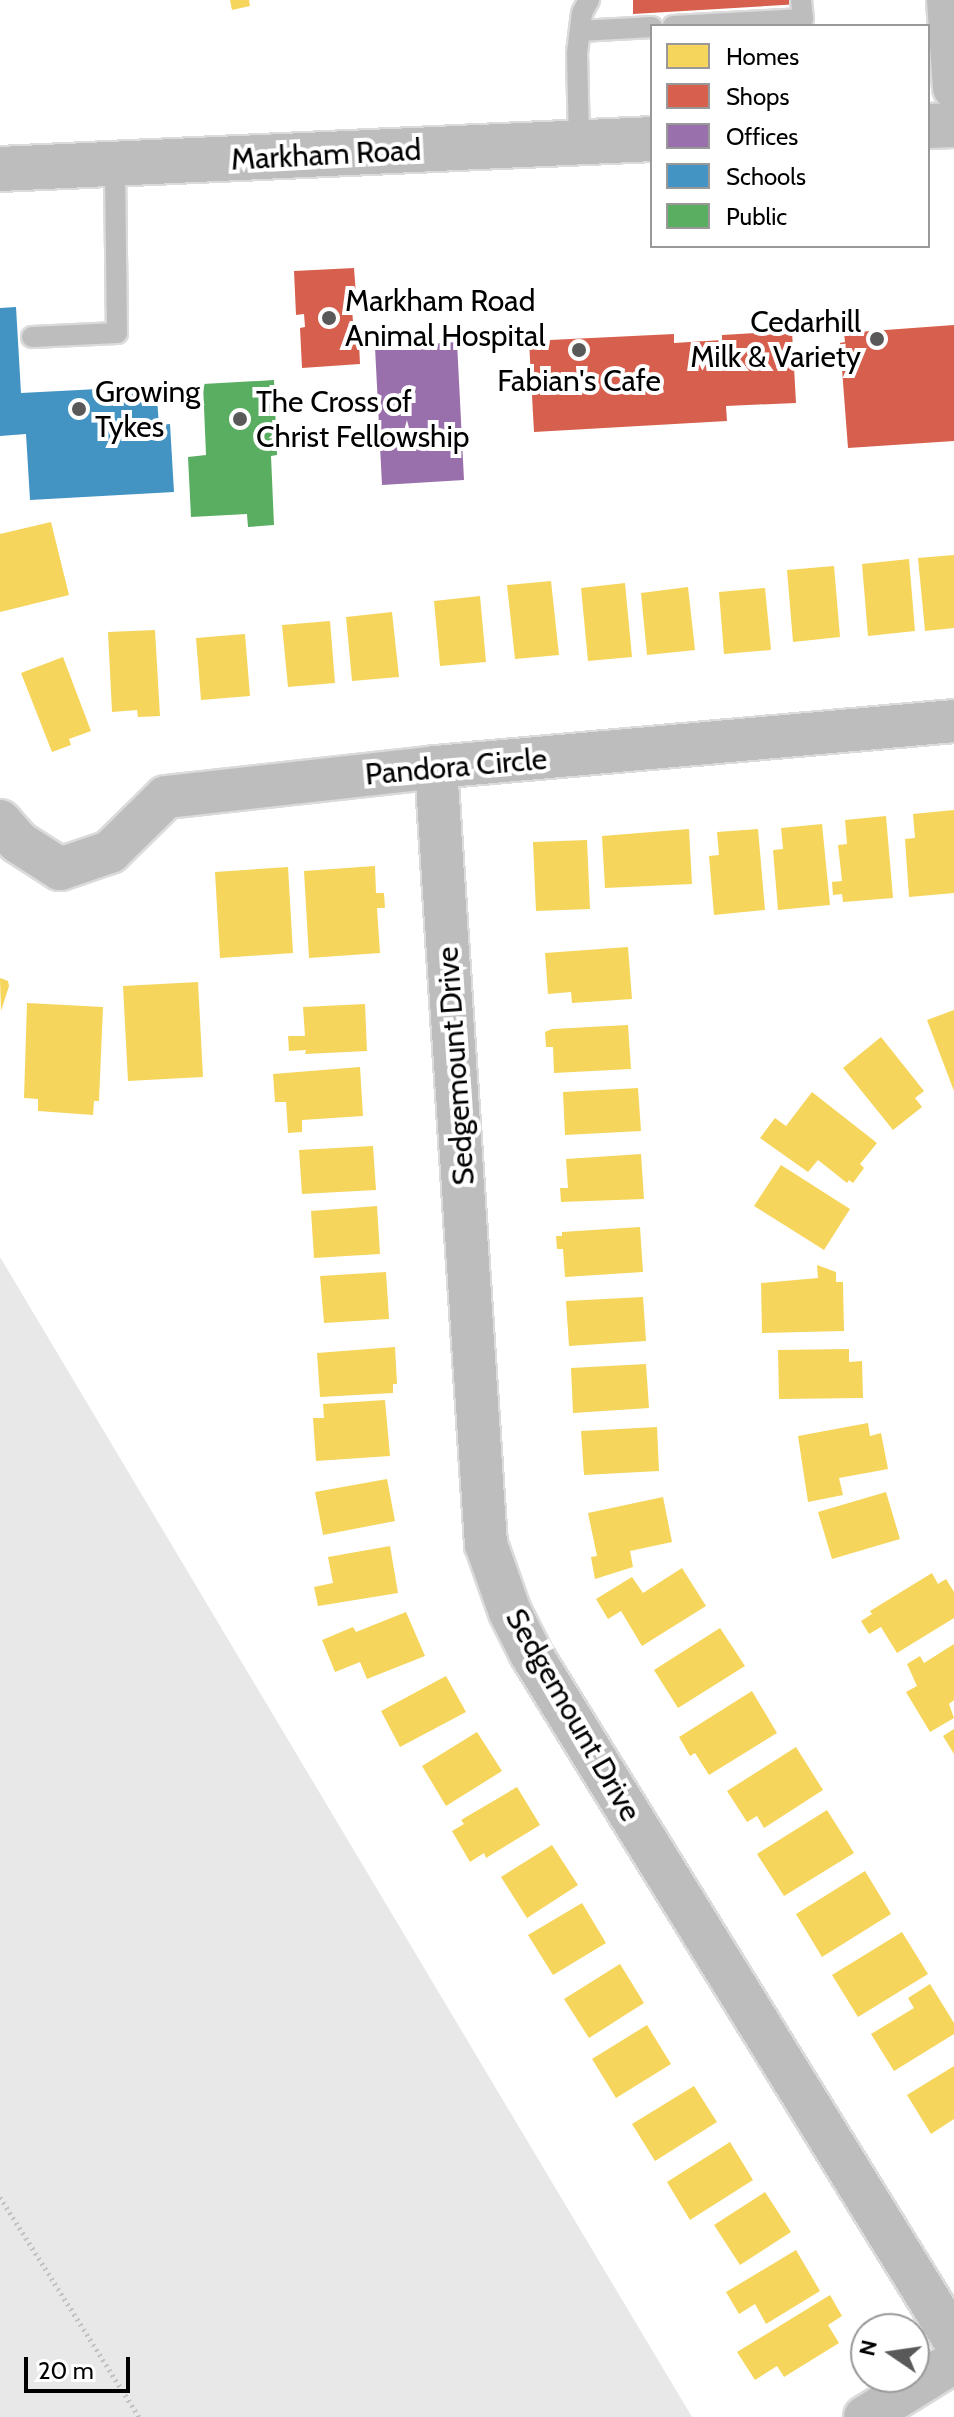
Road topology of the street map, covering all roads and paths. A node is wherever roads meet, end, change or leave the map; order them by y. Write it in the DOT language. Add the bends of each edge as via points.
graph roads {
  1 [pos="589,0"];
  2 [pos="801,0"];
  3 [pos="948,0"];
  4 [pos="698,17"];
  5 [pos="655,22"];
  6 [pos="679,24"];
  7 [pos="580,31"];
  8 [pos="954,88"];
  9 [pos="954,125"];
  10 [pos="930,126"];
  11 [pos="650,139"];
  12 [pos="579,141"];
  13 [pos="115,164"];
  14 [pos="0,169"];
  15 [pos="32,337"];
  16 [pos="954,721"];
  17 [pos="436,767"];
  18 [pos="0,821"];
  19 [pos="0,2197"];
  20 [pos="954,2340"];
  21 [pos="954,2362"];
  22 [pos="139,2417"];
  23 [pos="865,2417"];
  1 -- 7 [label="lane"];
  2 -- 4 [label="lane" via="803,19"];
  3 -- 8 [label="street"];
  4 -- 6 [label="lane"];
  5 -- 7 [label="lane"];
  7 -- 12 [label="lane"];
  9 -- 10 [label="main road"];
  11 -- 12 [label="main road, Markham Road"];
  12 -- 13 [label="main road, Markham Road"];
  13 -- 14 [label="main road, Markham Road"];
  13 -- 15 [label="lane" via="117,333"];
  16 -- 17 [label="street, Pandora Circle"];
  17 -- 18 [label="street, Pandora Circle" via="166,797 110,852 60,869 18,842"];
  17 -- 20 [label="street, Sedgemount Drive" via="486,1544 531,1654"];
  19 -- 22 [label="path"];
  21 -- 23 [label="street"];
}
